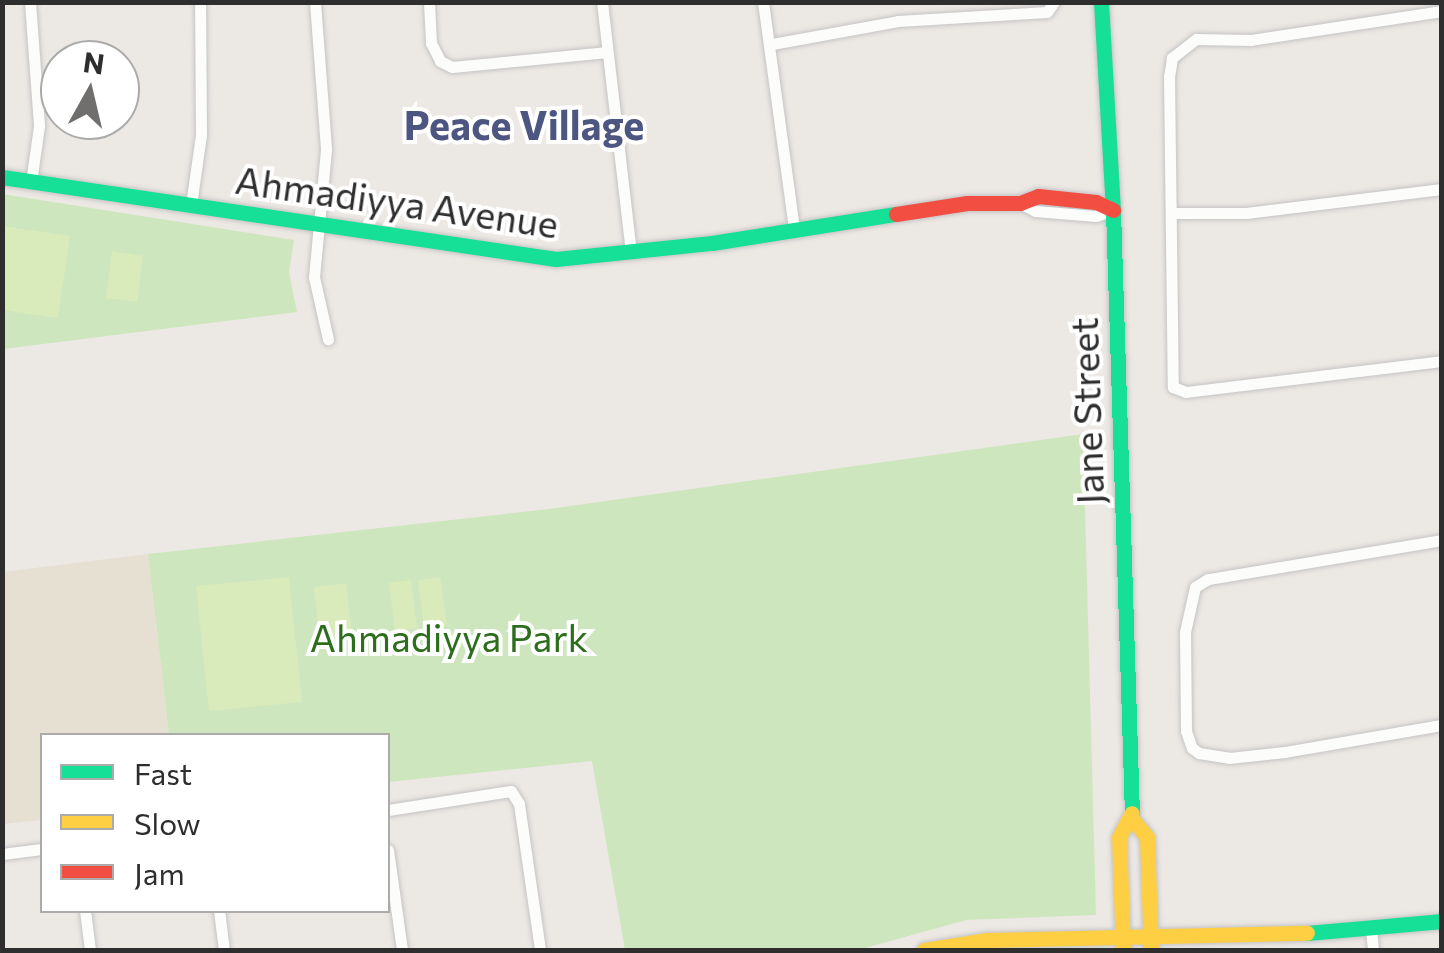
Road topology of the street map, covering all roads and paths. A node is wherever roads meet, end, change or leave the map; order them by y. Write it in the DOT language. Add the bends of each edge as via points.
graph roads {
  1 [pos="30,2"];
  2 [pos="200,2"];
  3 [pos="315,2"];
  4 [pos="429,2"];
  5 [pos="602,2"];
  6 [pos="764,2"];
  7 [pos="1054,2"];
  8 [pos="1101,2"];
  9 [pos="1442,11"];
  10 [pos="772,44"];
  11 [pos="607,52"];
  12 [pos="2,177"];
  13 [pos="31,182"];
  14 [pos="1442,189"];
  15 [pos="191,205"];
  16 [pos="1113,210"];
  17 [pos="1172,213"];
  18 [pos="318,224"];
  19 [pos="794,229"];
  20 [pos="630,252"];
  21 [pos="328,339"];
  22 [pos="1442,361"];
  23 [pos="1442,540"];
  24 [pos="1442,725"];
  25 [pos="390,810"];
  26 [pos="1132,818"];
  27 [pos="40,849"];
  28 [pos="2,854"];
  29 [pos="390,864"];
  30 [pos="85,913"];
  31 [pos="219,913"];
  32 [pos="1442,921"];
  33 [pos="1371,930"];
  34 [pos="1123,945"];
  35 [pos="1151,945"];
  36 [pos="90,950"];
  37 [pos="224,950"];
  38 [pos="402,950"];
  39 [pos="540,950"];
  40 [pos="924,950"];
  41 [pos="1372,950"];
  1 -- 13 [label="street" via="40,126"];
  2 -- 15 [label="street" via="202,135"];
  3 -- 18 [label="street" via="326,150"];
  4 -- 11 [label="street" via="431,43 452,66"];
  5 -- 11 [label="street"];
  6 -- 10 [label="street"];
  7 -- 10 [label="street" via="1047,12 898,21"];
  8 -- 16 [label="street, Jane Street"];
  9 -- 17 [label="street" via="1185,44 1172,58 1169,76"];
  10 -- 19 [label="street"];
  11 -- 20 [label="street"];
  12 -- 13 [label="street, Ahmadiyya Avenue"];
  13 -- 15 [label="street, Ahmadiyya Avenue"];
  14 -- 17 [label="street" via="1246,213"];
  15 -- 18 [label="street, Ahmadiyya Avenue"];
  16 -- 19 [label="street, Ahmadiyya Avenue" via="1038,196"];
  16 -- 26 [label="street, Jane Street"];
  17 -- 22 [label="street" via="1173,387 1186,392"];
  18 -- 20 [label="street, Ahmadiyya Avenue" via="556,259"];
  18 -- 21 [label="street" via="314,277"];
  19 -- 20 [label="street, Ahmadiyya Avenue"];
  23 -- 24 [label="street" via="1208,579 1194,587 1186,730 1199,753 1229,758"];
  25 -- 39 [label="street" via="511,791 519,804"];
  26 -- 34 [label="street, Jane Street" via="1119,837"];
  26 -- 35 [label="street, Jane Street" via="1148,837"];
  27 -- 28 [label="street"];
  29 -- 38 [label="street"];
  30 -- 36 [label="street"];
  31 -- 37 [label="street"];
  32 -- 33 [label="street"];
  33 -- 35 [label="street"];
  33 -- 41 [label="street"];
  34 -- 35 [label="street"];
  34 -- 40 [label="street" via="987,940"];
}
